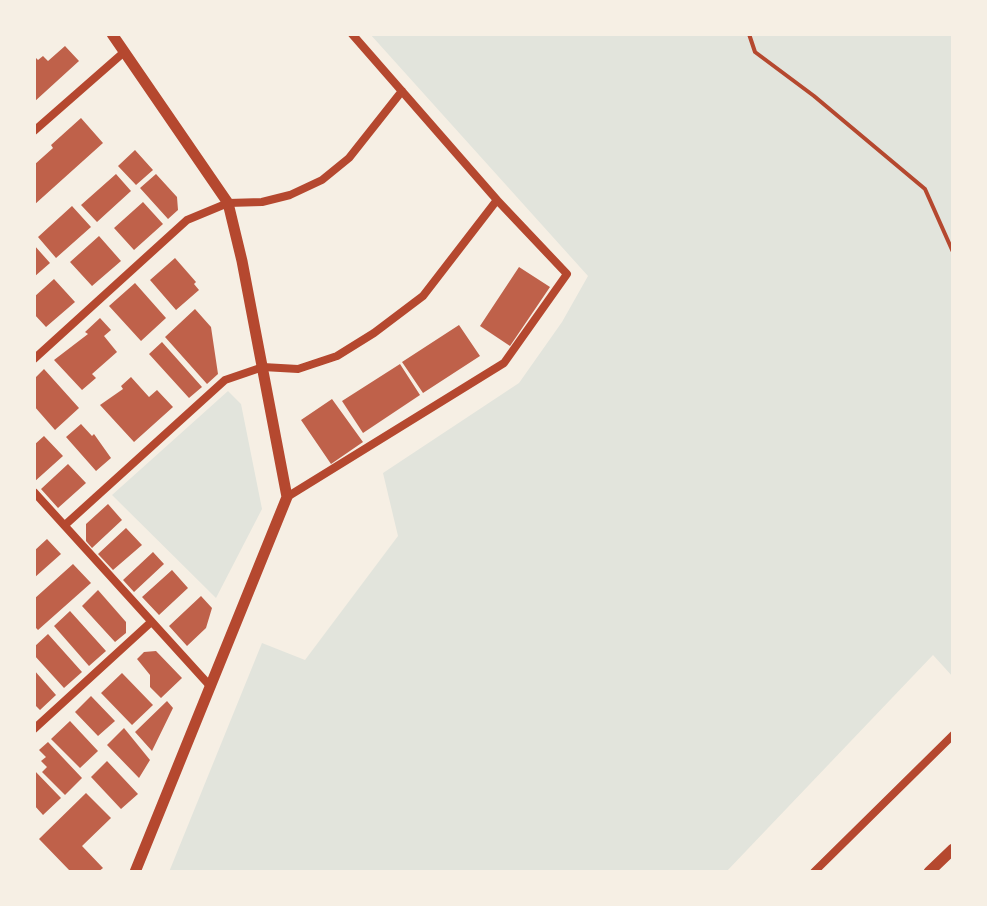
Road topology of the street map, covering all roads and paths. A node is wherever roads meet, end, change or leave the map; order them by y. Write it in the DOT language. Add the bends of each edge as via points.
graph roads {
  1 [pos="112,34"];
  2 [pos="352,34"];
  3 [pos="749,34"];
  4 [pos="123,53"];
  5 [pos="402,91"];
  6 [pos="34,131"];
  7 [pos="497,200"];
  8 [pos="228,203"];
  9 [pos="953,252"];
  10 [pos="34,359"];
  11 [pos="263,367"];
  12 [pos="34,492"];
  13 [pos="287,497"];
  14 [pos="65,525"];
  15 [pos="150,623"];
  16 [pos="212,688"];
  17 [pos="34,729"];
  18 [pos="953,735"];
  19 [pos="953,849"];
  20 [pos="135,872"];
  21 [pos="814,872"];
  22 [pos="929,872"];
  1 -- 4 [label="street"];
  2 -- 5 [label="street"];
  3 -- 9 [label="path" via="755,52 925,189"];
  4 -- 6 [label="street"];
  4 -- 8 [label="street"];
  5 -- 7 [label="street"];
  5 -- 8 [label="street" via="349,158 322,180 262,202"];
  7 -- 11 [label="street" via="423,296 374,333 337,356 298,369"];
  7 -- 13 [label="street" via="567,274 558,287 504,363"];
  8 -- 10 [label="street" via="187,220"];
  8 -- 11 [label="street"];
  11 -- 13 [label="street"];
  11 -- 14 [label="street" via="225,380"];
  12 -- 14 [label="street"];
  13 -- 16 [label="street"];
  14 -- 15 [label="street"];
  15 -- 16 [label="street"];
  15 -- 17 [label="street"];
  16 -- 20 [label="street"];
  18 -- 21 [label="street"];
  19 -- 22 [label="street"];
}
